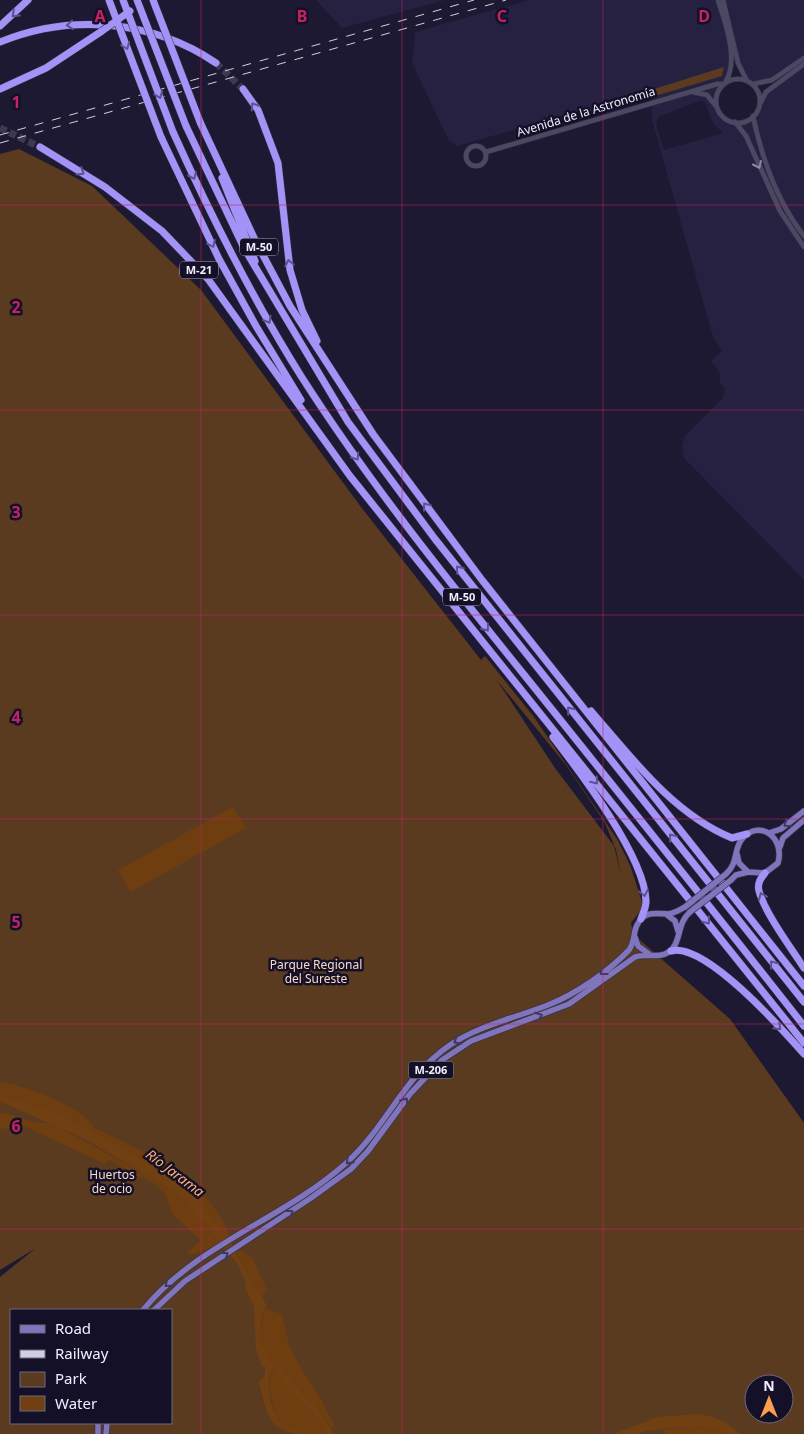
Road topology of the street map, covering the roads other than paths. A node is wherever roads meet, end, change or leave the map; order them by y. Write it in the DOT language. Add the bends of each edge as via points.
graph roads {
  1 [pos="28,0"];
  2 [pos="109,0"];
  3 [pos="123,0"];
  4 [pos="139,0"];
  5 [pos="153,0"];
  6 [pos="718,0"];
  7 [pos="723,0"];
  8 [pos="0,26"];
  9 [pos="0,42"];
  10 [pos="804,58"];
  11 [pos="216,63"];
  12 [pos="804,64"];
  13 [pos="747,80"];
  14 [pos="724,83"];
  15 [pos="753,84"];
  16 [pos="0,89"];
  17 [pos="242,89"];
  18 [pos="692,91"];
  19 [pos="716,106"];
  20 [pos="759,106"];
  21 [pos="753,116"];
  22 [pos="200,122"];
  23 [pos="735,122"];
  24 [pos="40,147"];
  25 [pos="486,152"];
  26 [pos="804,236"];
  27 [pos="804,247"];
  28 [pos="258,272"];
  29 [pos="329,366"];
  30 [pos="320,433"];
  31 [pos="531,641"];
  32 [pos="509,675"];
  33 [pos="804,811"];
  34 [pos="804,820"];
  35 [pos="769,833"];
  36 [pos="746,834"];
  37 [pos="780,847"];
  38 [pos="737,854"];
  39 [pos="748,872"];
  40 [pos="765,873"];
  41 [pos="688,910"];
  42 [pos="666,914"];
  43 [pos="640,919"];
  44 [pos="678,931"];
  45 [pos="635,937"];
  46 [pos="671,951"];
  47 [pos="650,955"];
  48 [pos="804,968"];
  49 [pos="804,986"];
  50 [pos="804,1002"];
  51 [pos="804,1026"];
  52 [pos="804,1043"];
  53 [pos="804,1054"];
  54 [pos="144,1309"];
  55 [pos="155,1309"];
  1 -- 8 [label="highway, one-way"];
  2 -- 30 [label="highway, M-50, one-way, bridge" via="160,137 219,259"];
  3 -- 51 [label="highway, M-50, one-way, bridge" via="173,132 231,255 268,321 337,430 374,483 509,656"];
  4 -- 16 [label="highway, bridge" via="131,10 46,68"];
  4 -- 28 [label="highway, M-50, bridge" via="186,126 228,218"];
  5 -- 22 [label="highway, M-50, bridge"];
  6 -- 14 [label="street" via="730,55 730,73"];
  7 -- 13 [label="street" via="738,63"];
  11 -- 9 [label="highway, one-way" via="173,39 99,24 56,27"];
  10 -- 15 [label="street" via="772,80"];
  12 -- 20 [label="street" via="766,92"];
  13 -- 14 [label="street" via="732,79"];
  13 -- 15 [label="street"];
  14 -- 18 [label="street, Avenida de la Astronomía"];
  14 -- 19 [label="street" via="717,93"];
  15 -- 20 [label="street" via="758,90"];
  29 -- 17 [label="highway, one-way" via="302,310 295,287 287,254 275,155 258,110"];
  18 -- 19 [label="street" via="707,95"];
  18 -- 25 [label="street, Avenida de la Astronomía"];
  19 -- 23 [label="street" via="722,116"];
  20 -- 21 [label="street"];
  21 -- 23 [label="street" via="747,121"];
  21 -- 26 [label="street" via="765,163 785,208"];
  22 -- 28 [label="highway"];
  22 -- 29 [label="highway, M-50" via="256,242 294,312"];
  23 -- 27 [label="street, one-way" via="746,136 780,211"];
  24 -- 30 [label="highway, M-21, one-way" via="105,187 162,231 208,279"];
  25 -- 25 [label="street" via="480,146 471,147 466,154 467,160 474,166 481,166 486,161"];
  50 -- 28 [label="highway, M-50, one-way" via="386,474 348,422"];
  31 -- 29 [label="highway, M-50, one-way" via="412,488"];
  30 -- 32 [label="highway, M-50" via="395,534"];
  31 -- 36 [label="highway" via="669,796 691,815 723,834 732,838"];
  31 -- 49 [label="highway, M-50"];
  32 -- 43 [label="highway, one-way" via="564,750 629,849 646,895 646,908"];
  32 -- 52 [label="highway, M-50, one-way"];
  33 -- 35 [label="main road, one-way" via="781,829"];
  34 -- 37 [label="main road" via="783,838"];
  35 -- 36 [label="main road" via="756,831"];
  35 -- 37 [label="main road"];
  36 -- 38 [label="main road" via="740,841"];
  37 -- 40 [label="main road" via="778,863"];
  38 -- 39 [label="main road" via="739,863"];
  38 -- 41 [label="main road, bridge" via="732,869"];
  39 -- 40 [label="main road"];
  39 -- 41 [label="main road, bridge" via="736,875"];
  48 -- 40 [label="highway, one-way" via="759,891 760,879"];
  41 -- 42 [label="main road"];
  41 -- 44 [label="main road"];
  42 -- 43 [label="main road" via="655,912"];
  42 -- 44 [label="main road" via="675,921"];
  43 -- 45 [label="main road, M-206"];
  44 -- 46 [label="main road" via="678,939"];
  45 -- 47 [label="main road" via="638,946"];
  45 -- 54 [label="main road, M-206, one-way" via="625,955 578,989 550,1005 484,1027 438,1054 412,1079 346,1164 307,1193 197,1263 167,1285"];
  46 -- 47 [label="main road, M-206" via="659,956"];
  46 -- 53 [label="highway, one-way" via="689,952 711,964 735,983"];
  55 -- 47 [label="main road, M-206, one-way" via="202,1270 352,1169 414,1088 455,1051 486,1035 569,1004 630,959 641,954"];
}
